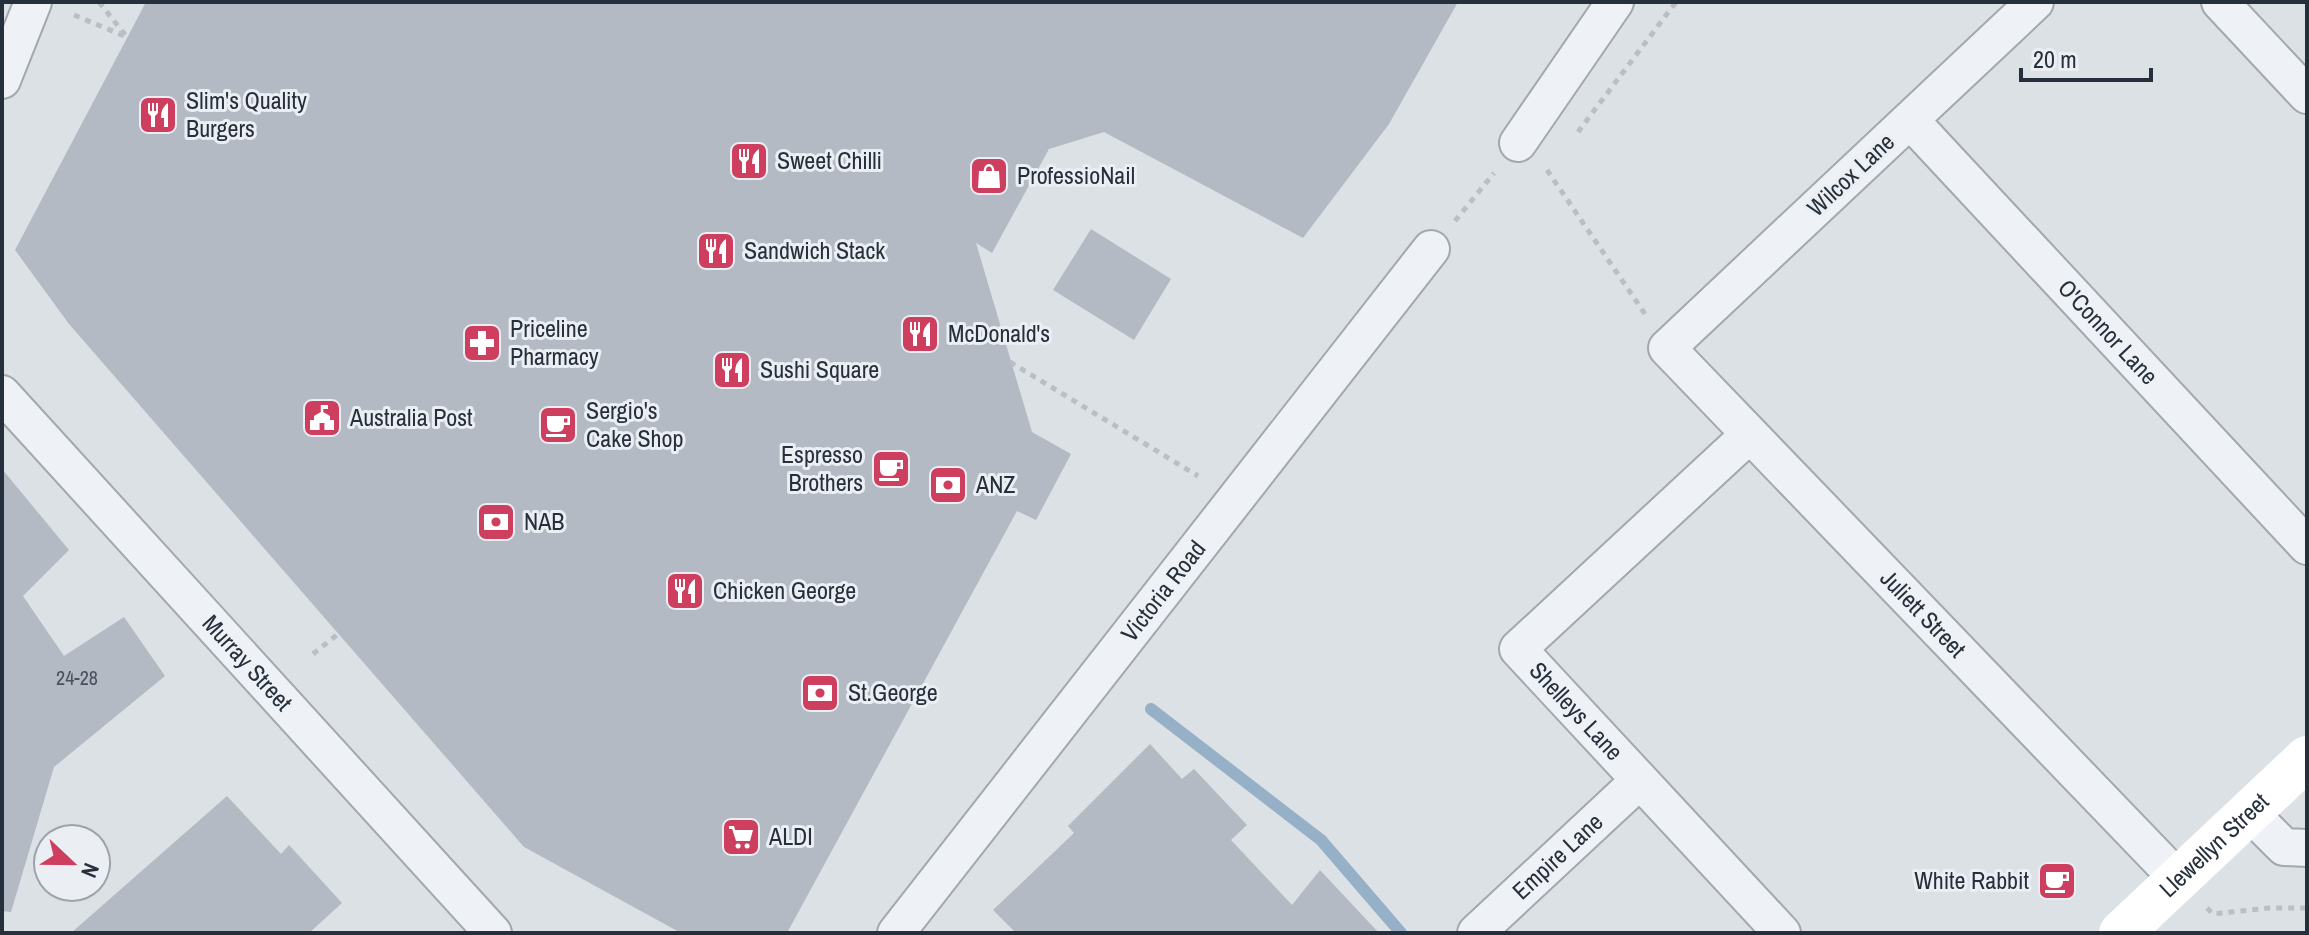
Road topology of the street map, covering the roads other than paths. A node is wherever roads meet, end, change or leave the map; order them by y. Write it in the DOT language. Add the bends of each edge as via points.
graph roads {
  1 [pos="33,2"];
  2 [pos="1615,2"];
  3 [pos="2035,2"];
  4 [pos="2220,2"];
  5 [pos="2,80"];
  6 [pos="2307,95"];
  7 [pos="1910,120"];
  8 [pos="1518,143"];
  9 [pos="1431,249"];
  10 [pos="1667,348"];
  11 [pos="2,394"];
  12 [pos="1749,435"];
  13 [pos="2307,546"];
  14 [pos="2307,758"];
  15 [pos="1639,781"];
  16 [pos="2250,813"];
  17 [pos="2307,848"];
  18 [pos="2178,879"];
  19 [pos="493,933"];
  20 [pos="896,933"];
  21 [pos="1476,933"];
  22 [pos="1782,933"];
  23 [pos="2121,933"];
  1 -- 5 [label="street"];
  2 -- 8 [label="street"];
  3 -- 7 [label="street, Wilcox Lane"];
  4 -- 6 [label="street"];
  7 -- 10 [label="street, Wilcox Lane"];
  7 -- 13 [label="street, O'Connor Lane"];
  9 -- 20 [label="street, Victoria Road"];
  10 -- 12 [label="street, Juliett Street"];
  11 -- 19 [label="street, Murray Street"];
  12 -- 15 [label="street, Shelleys Lane" via="1518,649"];
  12 -- 18 [label="street, Juliett Street"];
  14 -- 16 [label="street, Llewellyn Street"];
  15 -- 21 [label="street, Empire Lane"];
  15 -- 22 [label="street, Shelleys Lane"];
  16 -- 17 [label="street" via="2284,847"];
  16 -- 18 [label="street, Llewellyn Street"];
  18 -- 23 [label="street, Llewellyn Street"];
}
